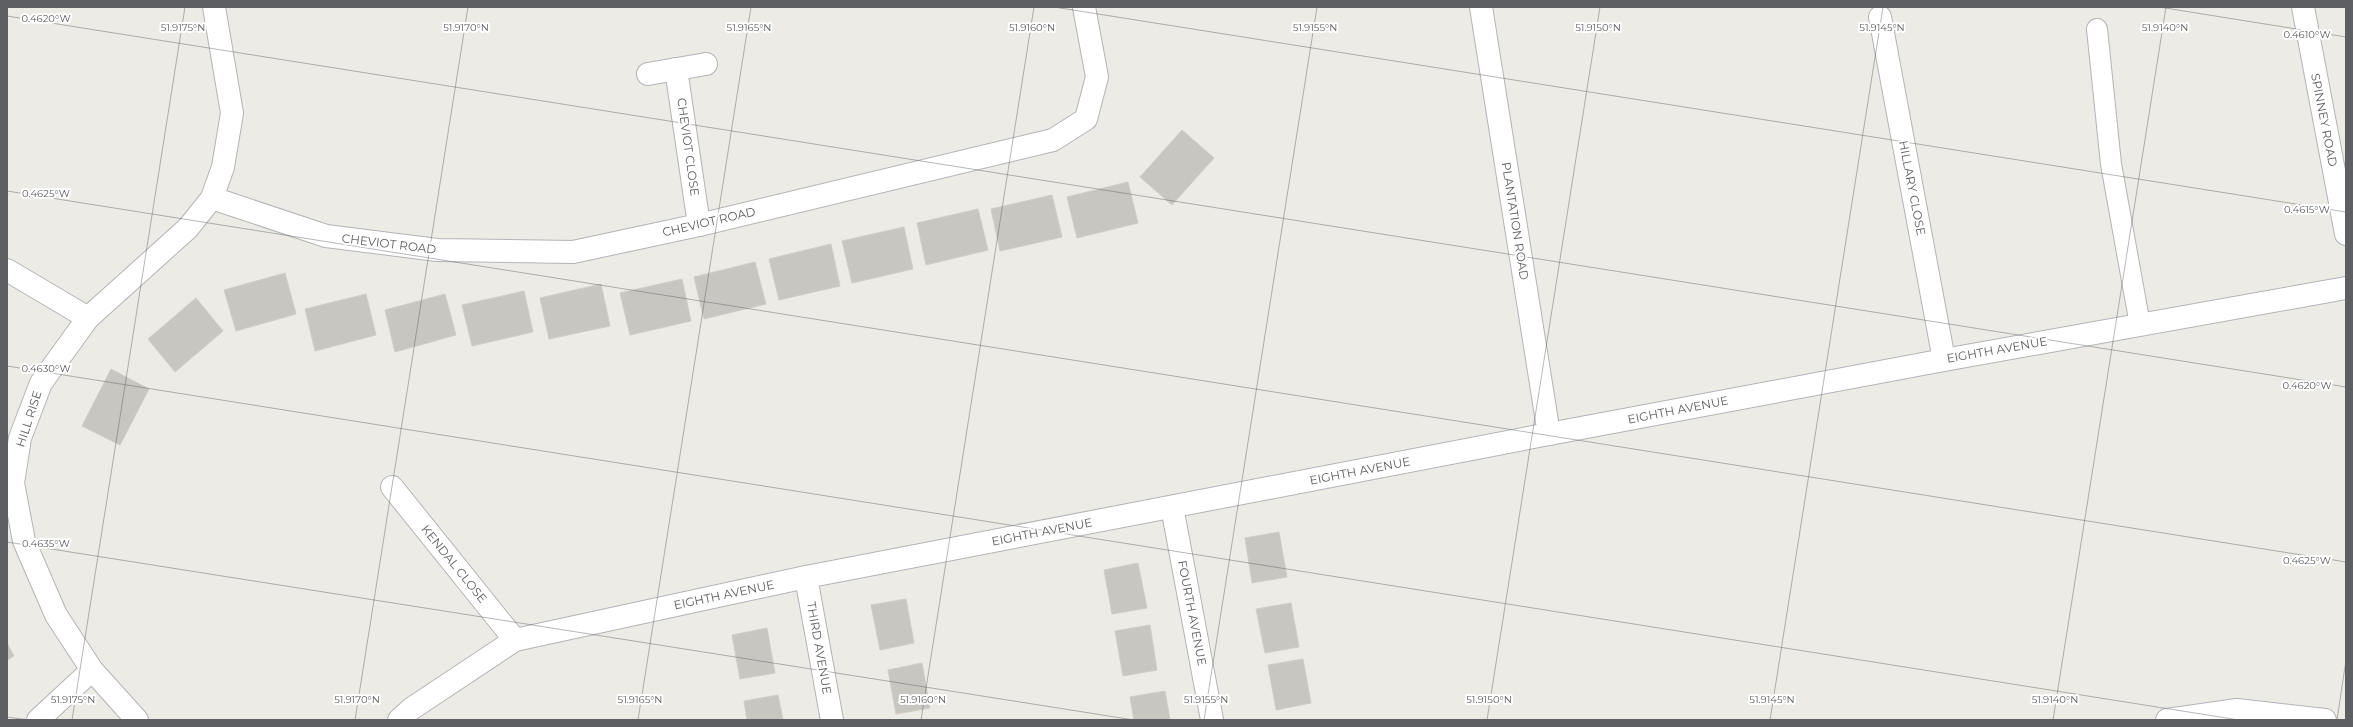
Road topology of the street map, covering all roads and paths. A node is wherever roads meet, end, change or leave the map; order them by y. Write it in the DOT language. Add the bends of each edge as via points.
graph roads {
  1 [pos="214,7"];
  2 [pos="1084,7"];
  3 [pos="1480,7"];
  4 [pos="2302,7"];
  5 [pos="1880,17"];
  6 [pos="2097,29"];
  7 [pos="706,64"];
  8 [pos="676,70"];
  9 [pos="648,74"];
  10 [pos="212,198"];
  11 [pos="699,225"];
  12 [pos="2346,234"];
  13 [pos="7,270"];
  14 [pos="2346,288"];
  15 [pos="88,318"];
  16 [pos="2140,325"];
  17 [pos="1944,360"];
  18 [pos="1549,434"];
  19 [pos="392,487"];
  20 [pos="1172,507"];
  21 [pos="806,577"];
  22 [pos="515,640"];
  23 [pos="92,670"];
  24 [pos="38,720"];
  25 [pos="137,720"];
  26 [pos="400,720"];
  27 [pos="832,720"];
  28 [pos="1212,720"];
  29 [pos="2167,720"];
  30 [pos="2325,720"];
  1 -- 10 [label="street" via="232,113 223,167"];
  2 -- 11 [label="street, CHEVIOT ROAD" via="1097,77 1086,119 1053,140"];
  3 -- 18 [label="street, PLANTATION ROAD"];
  4 -- 12 [label="street, SPINNEY ROAD"];
  5 -- 17 [label="street, HILLARY CLOSE"];
  6 -- 16 [label="lane" via="2112,164"];
  7 -- 8 [label="street"];
  8 -- 9 [label="street"];
  8 -- 11 [label="street, CHEVIOT CLOSE"];
  10 -- 11 [label="street, CHEVIOT ROAD" via="326,236 437,250 573,252"];
  10 -- 15 [label="street, HILL RISE" via="188,228"];
  13 -- 15 [label="street"];
  14 -- 16 [label="street, EIGHTH AVENUE"];
  15 -- 23 [label="street, HILL RISE" via="41,383 20,438 13,483 24,541 56,615"];
  16 -- 17 [label="street, EIGHTH AVENUE"];
  17 -- 18 [label="street, EIGHTH AVENUE"];
  18 -- 20 [label="street, EIGHTH AVENUE"];
  19 -- 22 [label="street, KENDAL CLOSE"];
  20 -- 21 [label="street, EIGHTH AVENUE"];
  20 -- 28 [label="street, FOURTH AVENUE"];
  21 -- 22 [label="street, EIGHTH AVENUE"];
  21 -- 27 [label="street, THIRD AVENUE"];
  22 -- 26 [label="street, EIGHTH AVENUE"];
  23 -- 24 [label="street"];
  23 -- 25 [label="street, HILL RISE"];
  29 -- 30 [label="street" via="2237,710"];
}
